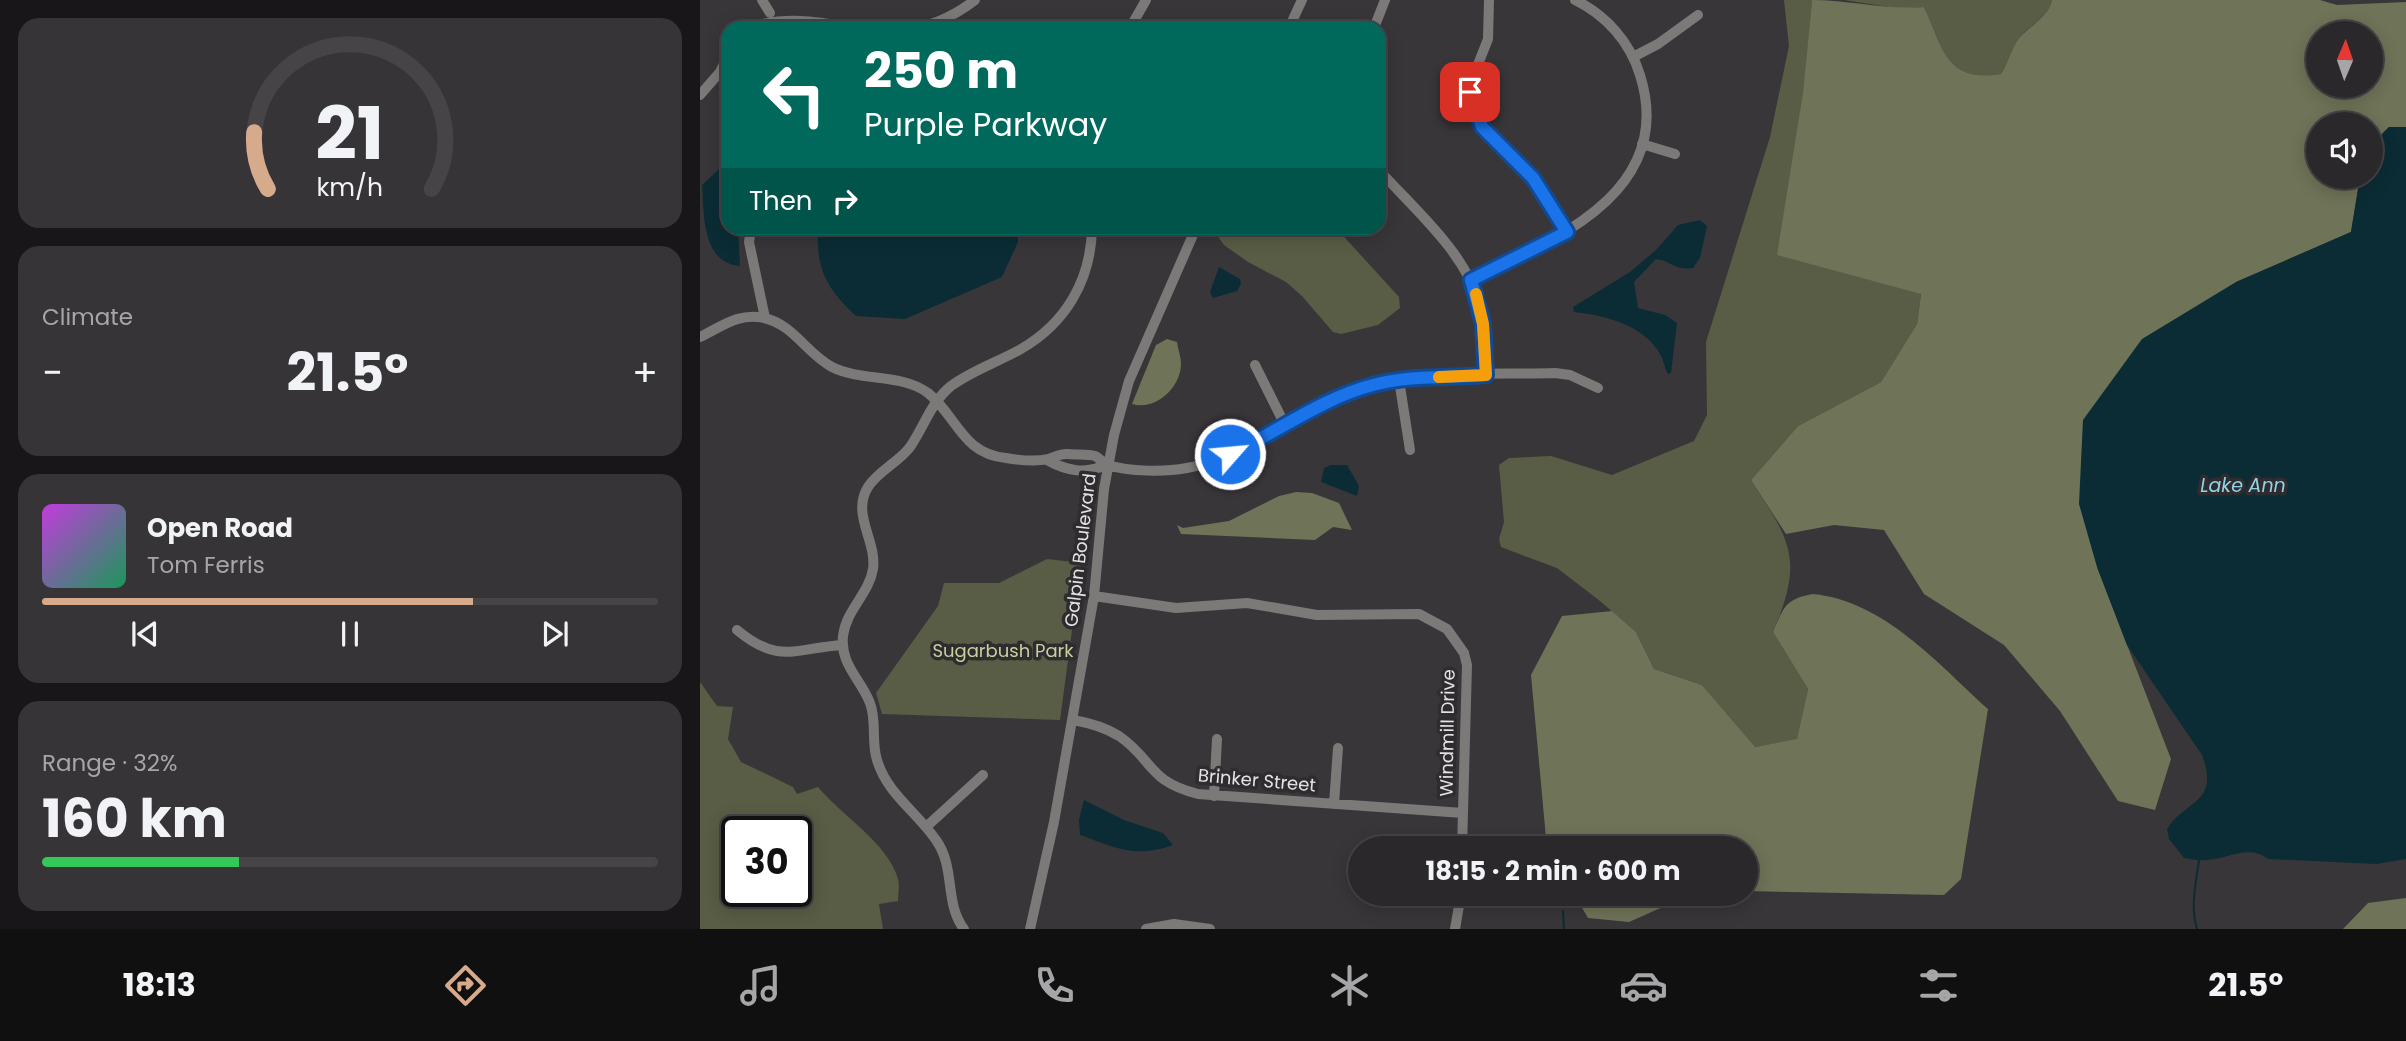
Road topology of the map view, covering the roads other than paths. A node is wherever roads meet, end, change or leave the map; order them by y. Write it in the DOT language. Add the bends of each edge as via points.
graph roads {
  1 [pos="762,0"];
  2 [pos="975,0"];
  3 [pos="1146,0"];
  4 [pos="1302,0"];
  5 [pos="1385,0"];
  6 [pos="1489,0"];
  7 [pos="1575,0"];
  8 [pos="1698,15"];
  9 [pos="877,16"];
  10 [pos="759,21"];
  11 [pos="898,21"];
  12 [pos="940,21"];
  13 [pos="1134,21"];
  14 [pos="1292,21"];
  15 [pos="1377,21"];
  16 [pos="1633,57"];
  17 [pos="721,70"];
  18 [pos="700,95"];
  19 [pos="1642,144"];
  20 [pos="1675,153"];
  21 [pos="1386,178"];
  22 [pos="1567,232"];
  23 [pos="750,235"];
  24 [pos="1091,235"];
  25 [pos="1193,235"];
  26 [pos="1471,280"];
  27 [pos="765,318"];
  28 [pos="700,337"];
  29 [pos="1255,365"];
  30 [pos="1486,375"];
  31 [pos="1399,380"];
  32 [pos="1598,388"];
  33 [pos="937,401"];
  34 [pos="1285,425"];
  35 [pos="1410,450"];
  36 [pos="1107,464"];
  37 [pos="1094,596"];
  38 [pos="737,630"];
  39 [pos="843,645"];
  40 [pos="1073,719"];
  41 [pos="1217,739"];
  42 [pos="1338,748"];
  43 [pos="983,775"];
  44 [pos="1214,796"];
  45 [pos="1334,804"];
  46 [pos="1463,813"];
  47 [pos="926,827"];
  48 [pos="1462,836"];
  49 [pos="1459,906"];
  50 [pos="964,929"];
  51 [pos="1030,929"];
  52 [pos="1146,929"];
  53 [pos="1210,929"];
  54 [pos="1455,929"];
  1 -- 10 [label="street" via="774,11"];
  2 -- 12 [label="street"];
  3 -- 13 [label="street"];
  4 -- 14 [label="street"];
  5 -- 15 [label="street"];
  6 -- 22 [label="street" via="1489,32 1467,98 1482,127 1533,178"];
  7 -- 16 [label="street" via="1615,29"];
  8 -- 16 [label="street"];
  9 -- 11 [label="street"];
  16 -- 19 [label="street" via="1645,99"];
  17 -- 18 [label="street"];
  19 -- 20 [label="street"];
  19 -- 22 [label="street" via="1630,173 1612,197"];
  21 -- 26 [label="street"];
  22 -- 26 [label="street"];
  23 -- 27 [label="street"];
  24 -- 33 [label="street" via="1085,274 1060,317 1020,349 963,378"];
  25 -- 36 [label="street, Galpin Boulevard" via="1129,381"];
  26 -- 30 [label="street" via="1483,324"];
  27 -- 28 [label="street" via="739,318"];
  27 -- 33 [label="street" via="782,325 833,368 908,383"];
  29 -- 34 [label="street"];
  30 -- 31 [label="street"];
  30 -- 32 [label="street" via="1563,374"];
  31 -- 34 [label="street" via="1355,390"];
  31 -- 35 [label="street"];
  33 -- 36 [label="street" via="959,433 980,452 1047,460 1063,469 1093,471"];
  33 -- 39 [label="street" via="909,448 868,487 862,517 873,567 868,585 850,611"];
  34 -- 36 [label="street" via="1217,460 1188,468"];
  36 -- 37 [label="street, Galpin Boulevard"];
  37 -- 40 [label="street, Galpin Boulevard"];
  37 -- 46 [label="street, Windmill Drive" via="1176,608 1247,604 1317,615 1419,614 1447,629 1467,665"];
  38 -- 39 [label="street" via="761,647 782,653"];
  39 -- 47 [label="street" via="850,671 873,711 874,750 880,769 891,789"];
  40 -- 44 [label="street, Brinker Street" via="1097,724 1122,738 1168,785"];
  40 -- 51 [label="street, Galpin Boulevard"];
  41 -- 44 [label="street"];
  42 -- 45 [label="street"];
  43 -- 47 [label="street"];
  44 -- 45 [label="street, Brinker Street"];
  45 -- 46 [label="street, Brinker Street"];
  46 -- 48 [label="street, Windmill Drive"];
  47 -- 50 [label="street" via="946,859 953,910"];
  49 -- 54 [label="street"];
  52 -- 53 [label="street" via="1174,924"];
}
